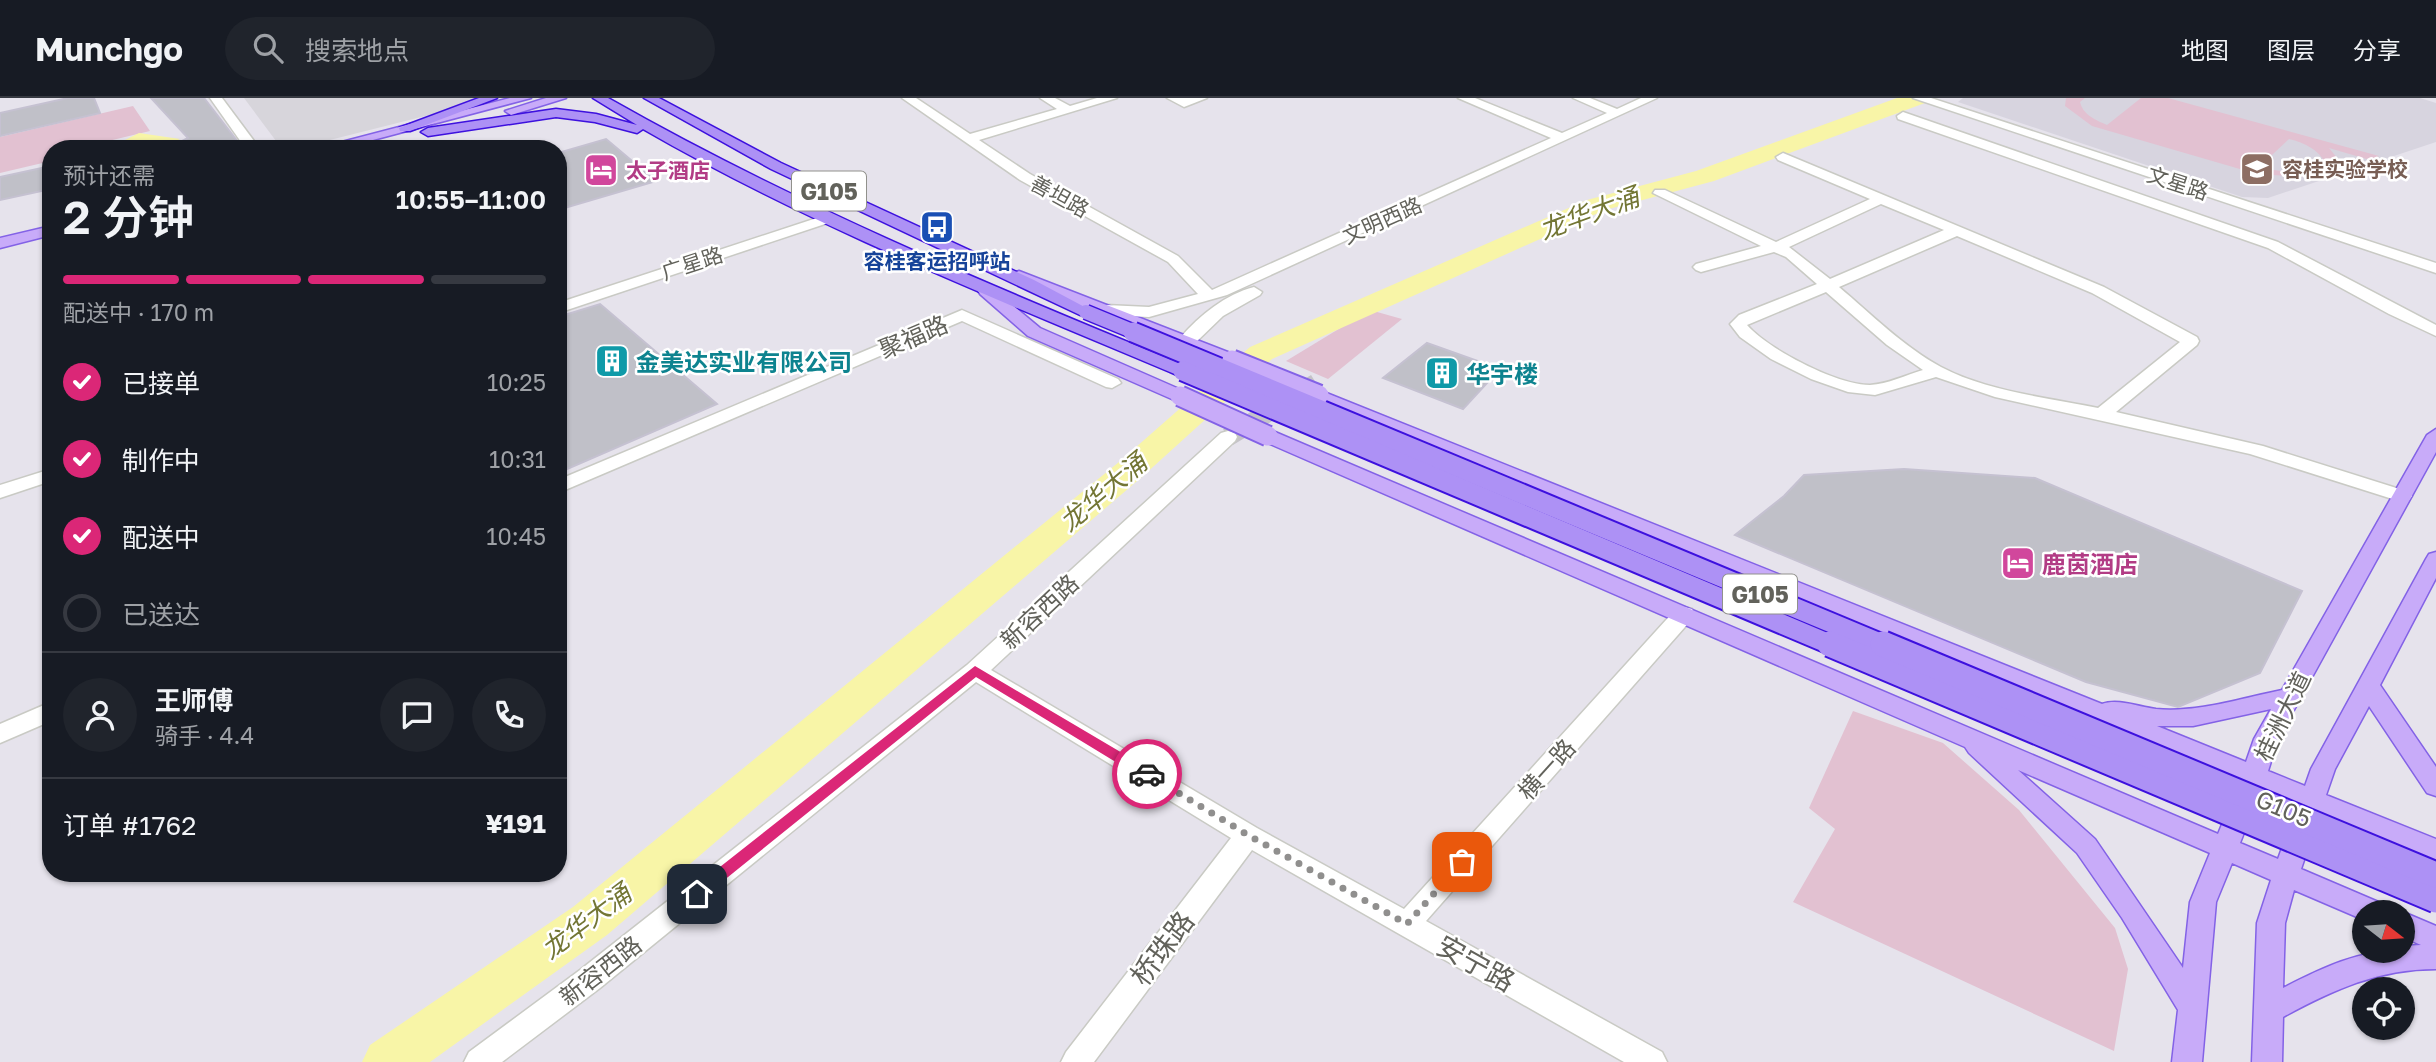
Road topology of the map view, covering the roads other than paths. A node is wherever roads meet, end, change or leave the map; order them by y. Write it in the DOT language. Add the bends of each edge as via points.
graph roads {
  1 [pos="216,98"];
  2 [pos="491,98"];
  3 [pos="525,98"];
  4 [pos="560,98"];
  5 [pos="599,98"];
  6 [pos="650,98"];
  7 [pos="680,98"];
  8 [pos="933,98"];
  9 [pos="1045,98"];
  10 [pos="1111,98"];
  11 [pos="1173,98"];
  12 [pos="1201,98"];
  13 [pos="1464,98"];
  14 [pos="1579,98"];
  15 [pos="1651,98"];
  16 [pos="1669,98"];
  17 [pos="1927,99"];
  18 [pos="912,100"];
  19 [pos="1068,110"];
  20 [pos="1617,113"];
  21 [pos="1903,116"];
  22 [pos="695,124"];
  23 [pos="405,128"];
  24 [pos="428,132"];
  25 [pos="659,134"];
  26 [pos="1563,138"];
  27 [pos="968,139"];
  28 [pos="246,140"];
  29 [pos="358,140"];
  30 [pos="398,140"];
  31 [pos="1783,157"];
  32 [pos="1660,193"];
  33 [pos="1878,199"];
  34 [pos="42,219"];
  35 [pos="826,219"];
  36 [pos="0,229"];
  37 [pos="1957,230"];
  38 [pos="42,232"];
  39 [pos="0,243"];
  40 [pos="1777,246"];
  41 [pos="2436,263"];
  42 [pos="1701,267"];
  43 [pos="2436,268"];
  44 [pos="1014,274"];
  45 [pos="1830,285"];
  46 [pos="986,291"];
  47 [pos="1209,296"];
  48 [pos="567,305"];
  49 [pos="1096,311"];
  50 [pos="2436,331"];
  51 [pos="1186,341"];
  52 [pos="1936,371"];
  53 [pos="1112,383"];
  54 [pos="2102,414"];
  55 [pos="2436,435"];
  56 [pos="1228,437"];
  57 [pos="42,478"];
  58 [pos="567,483"];
  59 [pos="0,492"];
  60 [pos="2402,496"];
  61 [pos="2436,559"];
  62 [pos="1684,614"];
  63 [pos="975,671"];
  64 [pos="2368,685"];
  65 [pos="2289,697"];
  66 [pos="2071,702"];
  67 [pos="42,715"];
  68 [pos="0,733"];
  69 [pos="1963,734"];
  70 [pos="2056,774"];
  71 [pos="2254,777"];
  72 [pos="2436,786"];
  73 [pos="2311,800"];
  74 [pos="1248,835"];
  75 [pos="2224,846"];
  76 [pos="2436,850"];
  77 [pos="2286,874"];
  78 [pos="2436,875"];
  79 [pos="2436,901"];
  80 [pos="2352,903"];
  81 [pos="1407,924"];
  82 [pos="2415,929"];
  83 [pos="2436,939"];
  84 [pos="2436,957"];
  85 [pos="2193,1009"];
  86 [pos="2268,1010"];
  87 [pos="479,1062"];
  88 [pos="1076,1062"];
  89 [pos="1652,1062"];
  90 [pos="2188,1062"];
  91 [pos="2267,1062"];
  1 -- 28 [label="street"];
  2 -- 23 [label="highway"];
  3 -- 23 [label="main road"];
  4 -- 24 [label="main road"];
  5 -- 25 [label="highway"];
  6 -- 22 [label="highway, G105"];
  7 -- 22 [label="highway"];
  8 -- 18 [label="street"];
  9 -- 19 [label="street"];
  10 -- 19 [label="street"];
  11 -- 12 [label="street" via="1184,103"];
  13 -- 26 [label="street"];
  14 -- 20 [label="street"];
  15 -- 20 [label="street, 文明西路"];
  16 -- 51 [label="street, 文明西路" via="1232,302 1199,325"];
  17 -- 41 [label="street"];
  17 -- 43 [label="street, 文星路"];
  18 -- 27 [label="street, 善坦路"];
  19 -- 27 [label="street"];
  20 -- 26 [label="street, 文明西路"];
  21 -- 50 [label="street" via="2273,245"];
  22 -- 44 [label="highway, G105" via="854,203"];
  23 -- 29 [label="main road"];
  24 -- 25 [label="highway" via="556,113"];
  24 -- 30 [label="main road"];
  25 -- 35 [label="highway, G105"];
  26 -- 47 [label="street, 文明西路"];
  27 -- 47 [label="street, 善坦路" via="1025,177 1173,259"];
  31 -- 33 [label="street"];
  32 -- 40 [label="street"];
  33 -- 37 [label="street"];
  33 -- 40 [label="street"];
  34 -- 36 [label="main road"];
  35 -- 46 [label="highway, G105"];
  35 -- 48 [label="street, 广星路"];
  37 -- 45 [label="street"];
  37 -- 54 [label="street" via="2098,290 2191,341"];
  38 -- 39 [label="main road"];
  40 -- 42 [label="street"];
  40 -- 45 [label="street"];
  44 -- 49 [label="main road"];
  45 -- 52 [label="street" via="1893,341"];
  45 -- 52 [label="street" via="1745,318 1738,326 1792,364 1843,386 1868,391"];
  46 -- 62 [label="main road, bridge" via="1034,332"];
  46 -- 79 [label="highway, G105 / G105, bridge"];
  47 -- 49 [label="street, 文明西路" via="1149,312"];
  49 -- 51 [label="main road"];
  49 -- 78 [label="highway, G105, bridge"];
  51 -- 66 [label="main road, bridge"];
  52 -- 54 [label="street" via="1995,392"];
  53 -- 58 [label="street, 聚福路" via="962,315"];
  54 -- 60 [label="street" via="2256,450"];
  55 -- 60 [label="main road, 桂洲大道"];
  56 -- 63 [label="street, 新容西路"];
  57 -- 59 [label="street"];
  60 -- 65 [label="main road, 桂洲大道"];
  61 -- 64 [label="main road"];
  62 -- 69 [label="main road"];
  62 -- 81 [label="street, 横一路"];
  63 -- 74 [label="street, 安宁路"];
  63 -- 87 [label="street, 新容西路" via="590,979"];
  64 -- 72 [label="main road"];
  64 -- 73 [label="main road"];
  65 -- 66 [label="main road" via="2193,717 2159,718"];
  65 -- 71 [label="main road, 桂洲大道" via="2266,739"];
  66 -- 70 [label="main road" via="2087,719 2103,754 2086,771"];
  66 -- 71 [label="main road"];
  67 -- 68 [label="street"];
  69 -- 70 [label="main road"];
  69 -- 85 [label="main road" via="2086,846"];
  70 -- 75 [label="main road"];
  71 -- 73 [label="main road"];
  71 -- 75 [label="main road, 桂洲大道"];
  73 -- 76 [label="main road"];
  73 -- 77 [label="main road"];
  74 -- 81 [label="street, 安宁路"];
  74 -- 88 [label="street, 桥珠路"];
  75 -- 77 [label="main road"];
  75 -- 85 [label="main road, 桂洲大道" via="2203,902"];
  77 -- 80 [label="main road"];
  77 -- 86 [label="main road" via="2271,923"];
  81 -- 89 [label="street, 安宁路"];
  82 -- 83 [label="main road"];
  84 -- 86 [label="main road" via="2374,961 2330,977"];
  85 -- 90 [label="main road, 桂洲大道"];
  86 -- 91 [label="main road"];
}
